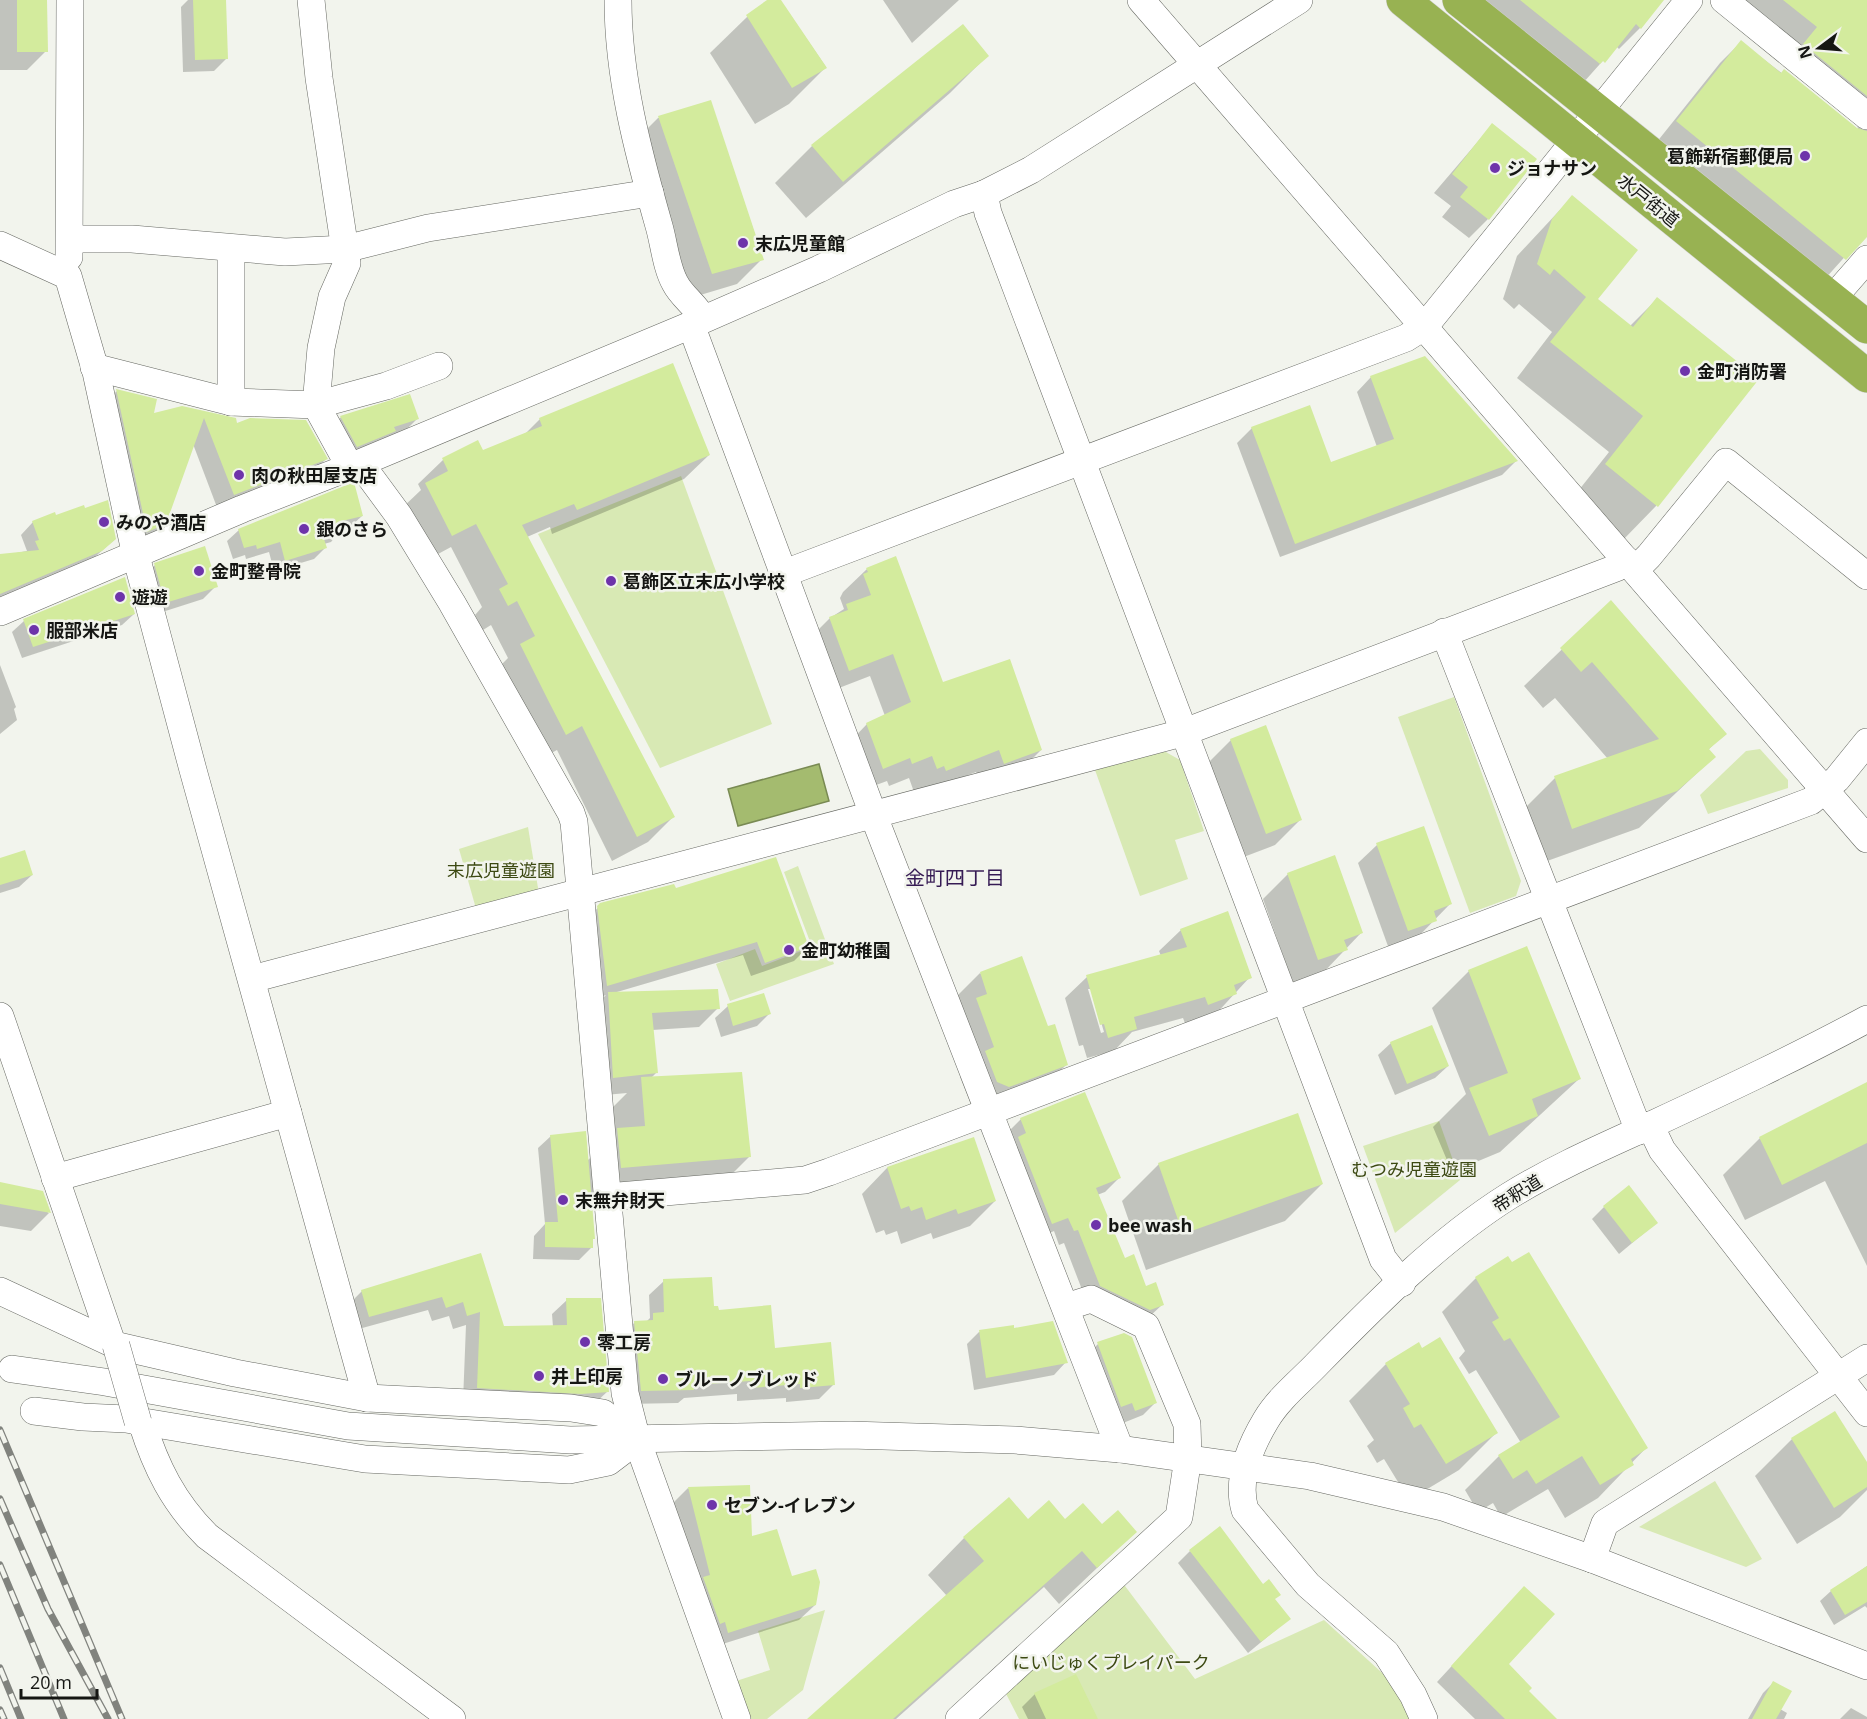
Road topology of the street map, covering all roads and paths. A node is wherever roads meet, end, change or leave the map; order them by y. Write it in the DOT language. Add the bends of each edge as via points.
graph roads {
  1 [pos="70,0"];
  2 [pos="311,0"];
  3 [pos="618,0"];
  4 [pos="1142,0"];
  5 [pos="1299,0"];
  6 [pos="1403,0"];
  7 [pos="1459,0"];
  8 [pos="1689,0"];
  9 [pos="1724,0"];
  10 [pos="1196,66"];
  11 [pos="1599,112"];
  12 [pos="1867,116"];
  13 [pos="1575,141"];
  14 [pos="650,193"];
  15 [pos="984,194"];
  16 [pos="71,239"];
  17 [pos="0,245"];
  18 [pos="231,248"];
  19 [pos="345,249"];
  20 [pos="1867,259"];
  21 [pos="68,276"];
  22 [pos="1832,299"];
  23 [pos="697,322"];
  24 [pos="1425,326"];
  25 [pos="1867,327"];
  26 [pos="439,366"];
  27 [pos="94,367"];
  28 [pos="1867,376"];
  29 [pos="231,402"];
  30 [pos="316,405"];
  31 [pos="1082,462"];
  32 [pos="355,465"];
  33 [pos="136,556"];
  34 [pos="1630,565"];
  35 [pos="785,573"];
  36 [pos="1867,576"];
  37 [pos="0,612"];
  38 [pos="1444,632"];
  39 [pos="1182,732"];
  40 [pos="1867,742"];
  41 [pos="1825,791"];
  42 [pos="873,814"];
  43 [pos="1867,839"];
  44 [pos="581,890"];
  45 [pos="1550,898"];
  46 [pos="252,979"];
  47 [pos="1284,1000"];
  48 [pos="0,1016"];
  49 [pos="1867,1019"];
  50 [pos="288,1113"];
  51 [pos="988,1113"];
  52 [pos="1644,1128"];
  53 [pos="55,1178"];
  54 [pos="607,1197"];
  55 [pos="1402,1283"];
  56 [pos="0,1291"];
  57 [pos="1066,1307"];
  58 [pos="116,1345"];
  59 [pos="1867,1358"];
  60 [pos="12,1369"];
  61 [pos="1838,1376"];
  62 [pos="367,1398"];
  63 [pos="34,1411"];
  64 [pos="1867,1413"];
  65 [pos="143,1423"];
  66 [pos="637,1440"];
  67 [pos="1120,1449"];
  68 [pos="1188,1458"];
  69 [pos="1246,1467"];
  70 [pos="1592,1559"];
  71 [pos="1867,1666"];
  72 [pos="452,1719"];
  73 [pos="737,1719"];
  74 [pos="959,1719"];
  75 [pos="1424,1719"];
  1 -- 16 [label="street"];
  2 -- 19 [label="street"];
  3 -- 14 [label="street" via="627,99"];
  4 -- 10 [label="street"];
  5 -- 10 [label="street"];
  6 -- 13 [label="highway, 水戸街道"];
  7 -- 11 [label="highway, 水戸街道"];
  8 -- 11 [label="street"];
  9 -- 12 [label="street"];
  10 -- 15 [label="street" via="1031,170"];
  10 -- 24 [label="street"];
  11 -- 13 [label="street"];
  11 -- 22 [label="highway, 水戸街道"];
  13 -- 24 [label="street"];
  13 -- 28 [label="highway, 水戸街道"];
  14 -- 19 [label="street" via="428,228"];
  14 -- 23 [label="street" via="675,283 699,310"];
  15 -- 23 [label="street" via="954,204"];
  15 -- 31 [label="street"];
  16 -- 18 [label="street" via="132,239"];
  16 -- 21 [label="street"];
  17 -- 21 [label="street"];
  18 -- 19 [label="street" via="285,252"];
  18 -- 29 [label="street"];
  19 -- 30 [label="street" via="347,263 332,297 321,348"];
  20 -- 22 [label="street"];
  21 -- 27 [label="street"];
  22 -- 25 [label="highway, 水戸街道"];
  23 -- 32 [label="street"];
  23 -- 35 [label="street"];
  24 -- 31 [label="street" via="1406,338"];
  24 -- 34 [label="street"];
  26 -- 30 [label="street" via="386,386"];
  27 -- 29 [label="street"];
  27 -- 33 [label="street"];
  29 -- 30 [label="street"];
  30 -- 32 [label="street"];
  31 -- 35 [label="street"];
  31 -- 39 [label="street"];
  32 -- 33 [label="street"];
  32 -- 44 [label="street" via="399,516 571,813"];
  33 -- 37 [label="street"];
  33 -- 46 [label="street"];
  34 -- 36 [label="street" via="1650,556 1726,462"];
  34 -- 38 [label="street"];
  34 -- 41 [label="street"];
  35 -- 42 [label="street"];
  38 -- 39 [label="street"];
  38 -- 45 [label="street"];
  39 -- 42 [label="street"];
  39 -- 47 [label="street"];
  40 -- 41 [label="street"];
  41 -- 43 [label="street"];
  41 -- 45 [label="street" via="1811,801"];
  42 -- 44 [label="street"];
  42 -- 51 [label="street"];
  44 -- 46 [label="street"];
  44 -- 54 [label="street"];
  45 -- 47 [label="street"];
  45 -- 52 [label="street"];
  46 -- 50 [label="street"];
  47 -- 51 [label="street"];
  47 -- 55 [label="street" via="1383,1259"];
  48 -- 53 [label="street"];
  49 -- 52 [label="street, 帝釈道"];
  50 -- 53 [label="street"];
  50 -- 62 [label="street"];
  51 -- 54 [label="street" via="805,1180"];
  51 -- 57 [label="street"];
  52 -- 55 [label="street, 帝釈道" via="1508,1196"];
  52 -- 61 [label="street"];
  53 -- 58 [label="street"];
  54 -- 66 [label="street" via="625,1393"];
  55 -- 69 [label="street, 帝釈道" via="1280,1402 1266,1419"];
  56 -- 58 [label="street"];
  57 -- 67 [label="street"];
  57 -- 68 [label="street" via="1091,1299 1146,1326 1187,1424"];
  58 -- 62 [label="street"];
  58 -- 65 [label="street, bridge"];
  59 -- 61 [label="street"];
  60 -- 66 [label="street" via="348,1426 570,1440"];
  61 -- 64 [label="street"];
  61 -- 70 [label="street" via="1605,1523"];
  62 -- 66 [label="street" via="571,1408 603,1413"];
  63 -- 65 [label="street"];
  65 -- 66 [label="street" via="365,1459 568,1470 608,1462"];
  65 -- 72 [label="street" via="156,1466 169,1490 207,1536"];
  66 -- 67 [label="street" via="919,1436"];
  66 -- 73 [label="street"];
  67 -- 68 [label="street"];
  68 -- 69 [label="street"];
  68 -- 74 [label="street" via="1179,1516"];
  69 -- 70 [label="street" via="1310,1476 1443,1507"];
  69 -- 75 [label="street, 帝釈道" via="1240,1496 1245,1510 1308,1585 1386,1653"];
  70 -- 71 [label="street"];
}
